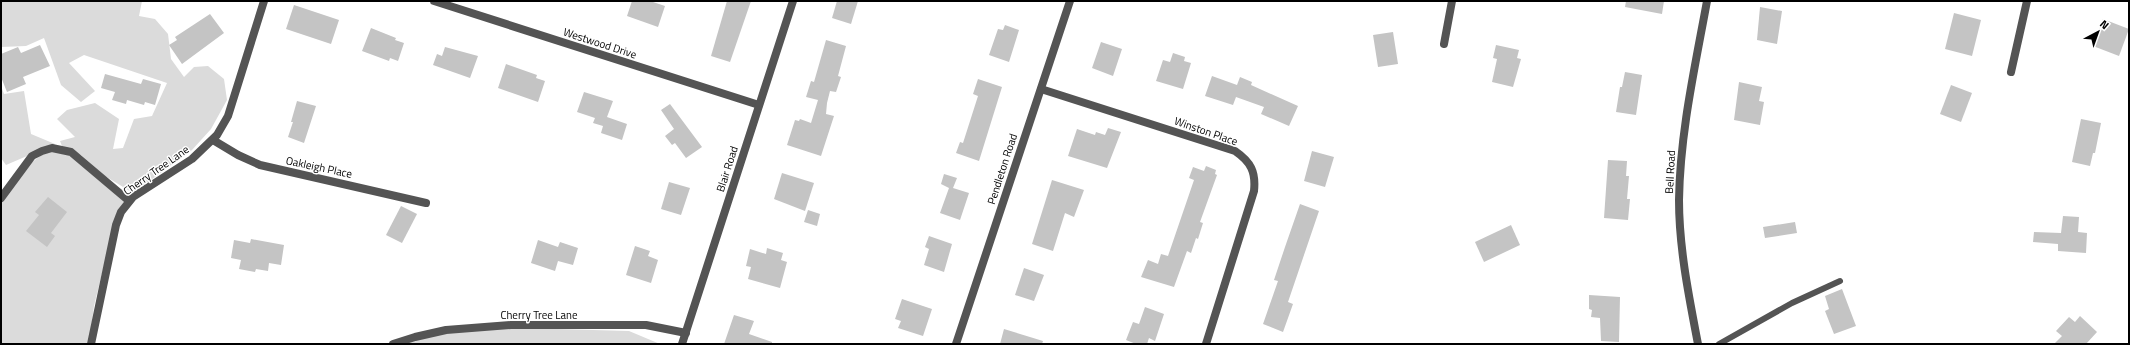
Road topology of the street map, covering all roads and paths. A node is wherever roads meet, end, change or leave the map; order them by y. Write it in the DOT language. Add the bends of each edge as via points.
graph roads {
  1 [pos="264,1"];
  2 [pos="434,1"];
  3 [pos="793,1"];
  4 [pos="1070,1"];
  5 [pos="1452,1"];
  6 [pos="1707,1"];
  7 [pos="2027,1"];
  8 [pos="1444,44"];
  9 [pos="2011,72"];
  10 [pos="1040,89"];
  11 [pos="759,105"];
  12 [pos="213,140"];
  13 [pos="1,198"];
  14 [pos="129,201"];
  15 [pos="426,203"];
  16 [pos="1840,281"];
  17 [pos="686,332"];
  18 [pos="91,344"];
  19 [pos="393,344"];
  20 [pos="682,344"];
  21 [pos="956,344"];
  22 [pos="1206,344"];
  23 [pos="1698,344"];
  24 [pos="1719,344"];
  1 -- 12 [label="street, Cherry Tree Lane" via="228,116"];
  2 -- 11 [label="street, Westwood Drive"];
  3 -- 11 [label="street, Blair Road"];
  4 -- 10 [label="street, Pendleton Road"];
  5 -- 8 [label="street"];
  6 -- 23 [label="street, Bell Road" via="1684,129 1679,200 1680,232 1688,295"];
  7 -- 9 [label="street"];
  10 -- 21 [label="street, Pendleton Road"];
  10 -- 22 [label="street, Winston Place" via="1235,151 1250,164 1256,180 1254,191"];
  11 -- 17 [label="street, Blair Road"];
  12 -- 14 [label="street, Cherry Tree Lane" via="192,159"];
  12 -- 15 [label="street, Oakleigh Place" via="260,165"];
  13 -- 14 [label="street" via="32,156 52,148 71,152"];
  14 -- 18 [label="street, Cherry Tree Lane" via="116,225"];
  16 -- 24 [label="lane" via="1792,303"];
  17 -- 19 [label="street, Cherry Tree Lane" via="646,325 493,326 446,330"];
  17 -- 20 [label="street, Blair Road"];
}
